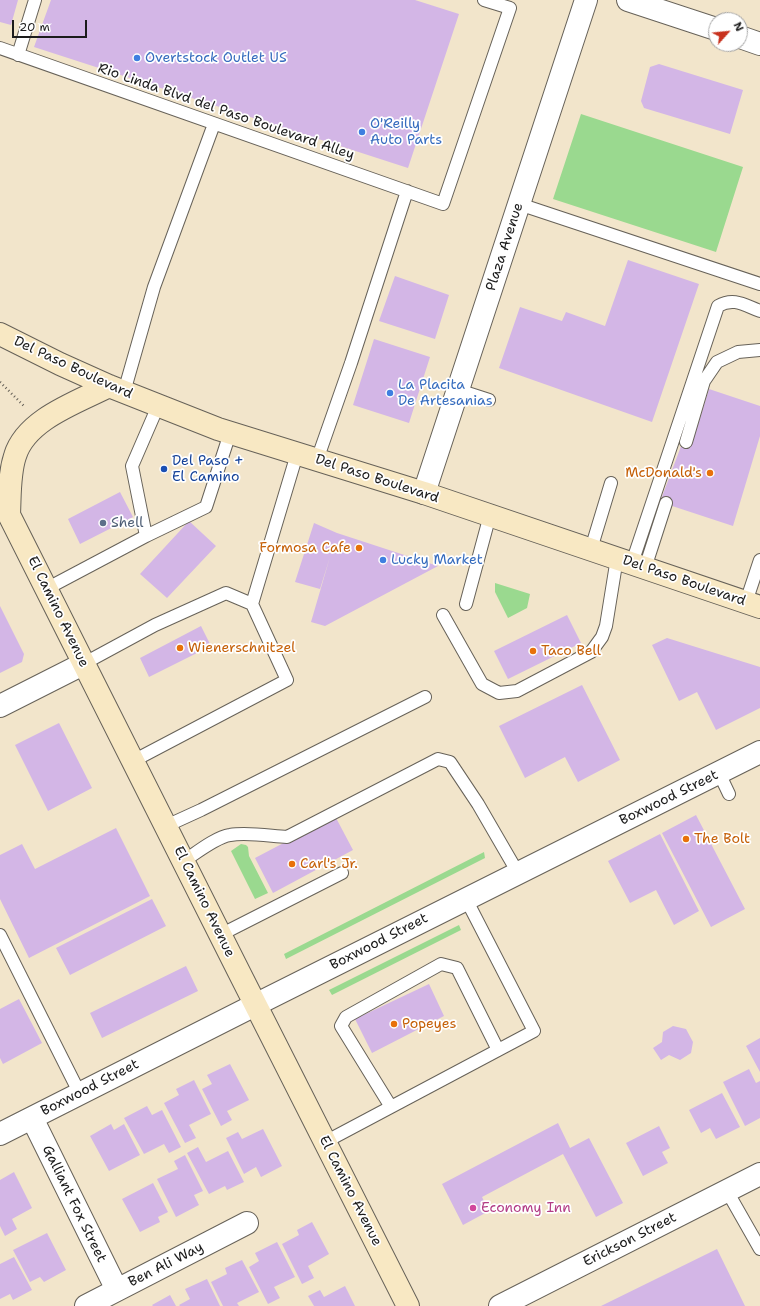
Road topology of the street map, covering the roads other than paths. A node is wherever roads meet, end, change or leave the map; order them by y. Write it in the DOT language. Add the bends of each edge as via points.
graph roads {
  1 [pos="35,0"];
  2 [pos="484,0"];
  3 [pos="586,0"];
  4 [pos="628,0"];
  5 [pos="708,26"];
  6 [pos="748,40"];
  7 [pos="760,44"];
  8 [pos="0,48"];
  9 [pos="18,54"];
  10 [pos="214,124"];
  11 [pos="406,191"];
  12 [pos="519,204"];
  13 [pos="760,284"];
  14 [pos="760,311"];
  15 [pos="0,334"];
  16 [pos="760,350"];
  17 [pos="117,389"];
  18 [pos="458,390"];
  19 [pos="489,400"];
  20 [pos="158,406"];
  21 [pos="230,433"];
  22 [pos="686,442"];
  23 [pos="307,457"];
  24 [pos="611,483"];
  25 [pos="424,493"];
  26 [pos="666,503"];
  27 [pos="4,505"];
  28 [pos="490,515"];
  29 [pos="146,536"];
  30 [pos="591,550"];
  31 [pos="760,560"];
  32 [pos="631,563"];
  33 [pos="46,588"];
  34 [pos="252,604"];
  35 [pos="466,604"];
  36 [pos="753,604"];
  37 [pos="443,615"];
  38 [pos="83,664"];
  39 [pos="425,697"];
  40 [pos="0,706"];
  41 [pos="760,752"];
  42 [pos="133,761"];
  43 [pos="719,773"];
  44 [pos="729,794"];
  45 [pos="166,826"];
  46 [pos="184,861"];
  47 [pos="342,873"];
  48 [pos="518,873"];
  49 [pos="466,899"];
  50 [pos="0,935"];
  51 [pos="220,935"];
  52 [pos="255,1004"];
  53 [pos="498,1050"];
  54 [pos="80,1094"];
  55 [pos="391,1107"];
  56 [pos="32,1118"];
  57 [pos="0,1134"];
  58 [pos="325,1142"];
  59 [pos="760,1174"];
  60 [pos="727,1191"];
  61 [pos="247,1223"];
  62 [pos="760,1249"];
  63 [pos="117,1290"];
  64 [pos="523,1301"];
  65 [pos="86,1306"];
  66 [pos="408,1306"];
  67 [pos="500,1306"];
  1 -- 9 [label="lane"];
  2 -- 11 [label="lane, Rio Linda Blvd del Paso Boulevard Alley" via="510,8 443,204"];
  3 -- 12 [label="street, Plaza Avenue"];
  4 -- 5 [label="street"];
  6 -- 7 [label="street"];
  8 -- 9 [label="lane, Rio Linda Blvd del Paso Boulevard Alley"];
  9 -- 10 [label="lane, Rio Linda Blvd del Paso Boulevard Alley"];
  10 -- 11 [label="lane, Rio Linda Blvd del Paso Boulevard Alley"];
  10 -- 17 [label="lane"];
  11 -- 23 [label="lane" via="351,363"];
  12 -- 13 [label="lane"];
  12 -- 18 [label="street, Plaza Avenue"];
  14 -- 32 [label="lane" via="734,301 718,306"];
  15 -- 17 [label="main road, Del Paso Boulevard"];
  16 -- 22 [label="lane" via="738,352 717,362 704,381"];
  17 -- 20 [label="main road, Del Paso Boulevard"];
  17 -- 27 [label="main road" via="53,414 32,429 15,455"];
  18 -- 19 [label="lane"];
  18 -- 25 [label="street, Plaza Avenue"];
  20 -- 21 [label="main road, Del Paso Boulevard"];
  20 -- 29 [label="lane" via="132,466"];
  21 -- 23 [label="main road, Del Paso Boulevard"];
  21 -- 29 [label="lane" via="206,507"];
  23 -- 25 [label="main road, Del Paso Boulevard"];
  23 -- 34 [label="lane"];
  24 -- 30 [label="lane"];
  25 -- 28 [label="main road, Del Paso Boulevard"];
  26 -- 32 [label="lane"];
  27 -- 33 [label="main road, El Camino Avenue"];
  28 -- 30 [label="main road, Del Paso Boulevard"];
  28 -- 35 [label="lane"];
  29 -- 33 [label="lane"];
  30 -- 32 [label="main road, Del Paso Boulevard"];
  31 -- 36 [label="lane"];
  32 -- 36 [label="main road, Del Paso Boulevard"];
  32 -- 37 [label="lane" via="602,636 591,652 517,691 499,693 482,684"];
  33 -- 38 [label="main road, El Camino Avenue"];
  34 -- 38 [label="lane" via="226,594 155,625"];
  34 -- 42 [label="lane" via="287,680"];
  38 -- 40 [label="street"];
  38 -- 42 [label="main road, El Camino Avenue"];
  39 -- 45 [label="lane"];
  41 -- 43 [label="street, Boxwood Street"];
  42 -- 45 [label="main road, El Camino Avenue"];
  43 -- 44 [label="lane"];
  43 -- 48 [label="street, Boxwood Street"];
  45 -- 46 [label="main road, El Camino Avenue"];
  46 -- 48 [label="lane" via="216,840 230,835 287,837 438,759 450,762"];
  46 -- 51 [label="main road, El Camino Avenue"];
  47 -- 51 [label="lane"];
  48 -- 49 [label="street, Boxwood Street"];
  49 -- 52 [label="street, Boxwood Street"];
  49 -- 53 [label="lane" via="534,1031"];
  50 -- 54 [label="lane"];
  51 -- 52 [label="main road, El Camino Avenue"];
  52 -- 54 [label="street, Boxwood Street"];
  52 -- 58 [label="main road, El Camino Avenue"];
  53 -- 55 [label="lane"];
  53 -- 55 [label="lane" via="457,968 441,964 346,1017 341,1026"];
  54 -- 56 [label="street, Boxwood Street"];
  55 -- 58 [label="lane"];
  56 -- 57 [label="street, Boxwood Street"];
  56 -- 63 [label="street, Galliant Fox Street"];
  58 -- 66 [label="main road, El Camino Avenue"];
  59 -- 60 [label="street, Erickson Street"];
  60 -- 62 [label="lane"];
  60 -- 64 [label="street, Erickson Street"];
  61 -- 63 [label="street, Ben Ali Way"];
  63 -- 65 [label="street, Ben Ali Way"];
  64 -- 67 [label="street, Erickson Street"];
}
